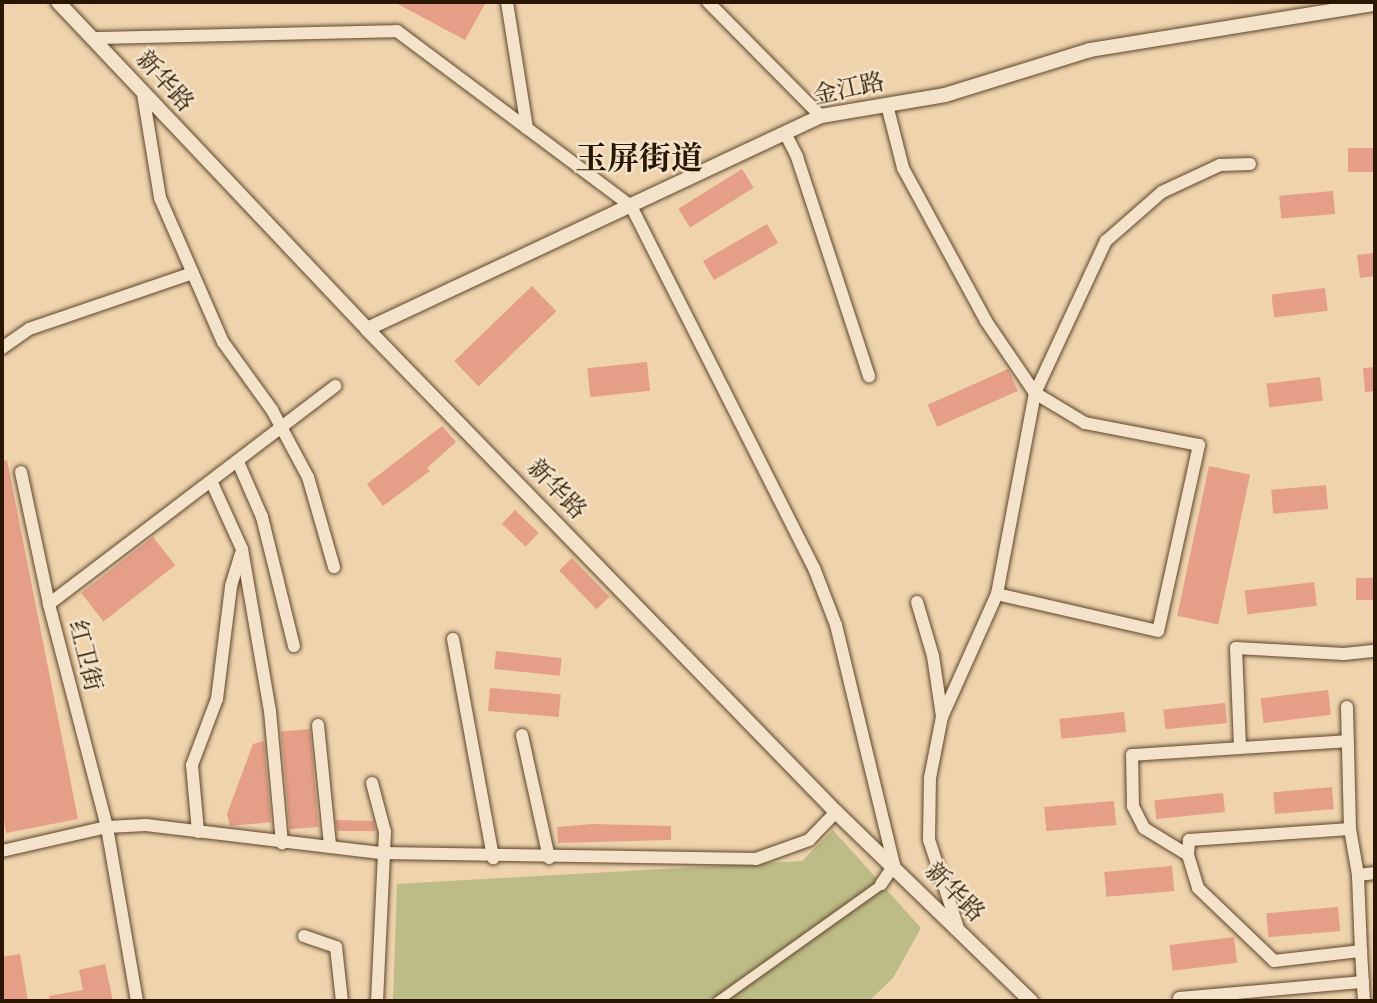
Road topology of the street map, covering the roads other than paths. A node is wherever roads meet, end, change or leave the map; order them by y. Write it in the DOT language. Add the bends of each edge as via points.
graph roads {
  1 [pos="58,2"];
  2 [pos="507,2"];
  3 [pos="708,2"];
  4 [pos="1375,4"];
  5 [pos="94,38"];
  6 [pos="143,94"];
  7 [pos="887,105"];
  8 [pos="821,116"];
  9 [pos="527,128"];
  10 [pos="785,133"];
  11 [pos="1250,164"];
  12 [pos="631,206"];
  13 [pos="193,273"];
  14 [pos="367,329"];
  15 [pos="2,348"];
  16 [pos="869,376"];
  17 [pos="335,386"];
  18 [pos="1035,393"];
  19 [pos="280,428"];
  20 [pos="238,462"];
  21 [pos="21,472"];
  22 [pos="212,483"];
  23 [pos="242,549"];
  24 [pos="334,567"];
  25 [pos="997,594"];
  26 [pos="917,602"];
  27 [pos="49,604"];
  28 [pos="453,639"];
  29 [pos="294,646"];
  30 [pos="1375,651"];
  31 [pos="1347,707"];
  32 [pos="942,717"];
  33 [pos="317,725"];
  34 [pos="522,735"];
  35 [pos="1348,741"];
  36 [pos="1240,747"];
  37 [pos="372,783"];
  38 [pos="836,812"];
  39 [pos="107,827"];
  40 [pos="1350,829"];
  41 [pos="198,832"];
  42 [pos="282,843"];
  43 [pos="330,845"];
  44 [pos="2,851"];
  45 [pos="382,853"];
  46 [pos="1188,855"];
  47 [pos="493,858"];
  48 [pos="549,858"];
  49 [pos="894,866"];
  50 [pos="1375,873"];
  51 [pos="1358,875"];
  52 [pos="881,884"];
  53 [pos="958,928"];
  54 [pos="304,936"];
  55 [pos="1361,951"];
  56 [pos="1363,982"];
  57 [pos="1179,998"];
  58 [pos="137,1001"];
  59 [pos="342,1001"];
  60 [pos="377,1001"];
  61 [pos="717,1001"];
  62 [pos="1031,1001"];
  63 [pos="1364,1001"];
  1 -- 5 [label="street, 新华路"];
  2 -- 9 [label="street"];
  3 -- 8 [label="street"];
  4 -- 7 [label="street, 金江路" via="1090,50 945,95"];
  5 -- 6 [label="street, 新华路"];
  5 -- 9 [label="street" via="397,31"];
  6 -- 13 [label="street" via="160,198"];
  6 -- 14 [label="street, 新华路"];
  7 -- 8 [label="street, 金江路"];
  7 -- 18 [label="street" via="903,169 986,321"];
  8 -- 10 [label="street, 金江路"];
  9 -- 12 [label="street"];
  10 -- 12 [label="street, 金江路"];
  10 -- 16 [label="street" via="797,157"];
  11 -- 18 [label="street" via="1220,165 1162,192 1106,241"];
  12 -- 14 [label="street, 金江路"];
  12 -- 49 [label="street" via="814,568 836,625"];
  13 -- 15 [label="street" via="29,330"];
  13 -- 19 [label="street" via="223,342"];
  14 -- 38 [label="street, 新华路"];
  17 -- 19 [label="street, 红卫街"];
  18 -- 25 [label="street"];
  18 -- 25 [label="street" via="1085,423 1199,446 1158,631"];
  19 -- 20 [label="street, 红卫街"];
  19 -- 24 [label="street" via="308,477"];
  20 -- 22 [label="street, 红卫街"];
  20 -- 29 [label="street" via="261,517"];
  21 -- 27 [label="street"];
  22 -- 23 [label="street"];
  22 -- 27 [label="street, 红卫街"];
  23 -- 41 [label="street" via="230,586 217,699 192,765"];
  23 -- 42 [label="street" via="270,711"];
  25 -- 32 [label="street"];
  26 -- 32 [label="street" via="933,656"];
  27 -- 39 [label="street, 红卫街"];
  28 -- 47 [label="street"];
  30 -- 36 [label="street" via="1344,654 1236,648"];
  31 -- 35 [label="street"];
  32 -- 53 [label="street" via="930,778 929,840"];
  33 -- 43 [label="street"];
  34 -- 48 [label="street"];
  35 -- 36 [label="street"];
  35 -- 40 [label="street"];
  36 -- 46 [label="street" via="1132,755 1133,806 1144,828"];
  37 -- 45 [label="street" via="385,832"];
  38 -- 48 [label="street" via="809,840 756,859"];
  38 -- 49 [label="street, 新华路"];
  39 -- 41 [label="street" via="146,825"];
  39 -- 44 [label="street"];
  39 -- 58 [label="street, 红卫街"];
  40 -- 46 [label="street" via="1189,840"];
  40 -- 51 [label="street"];
  41 -- 42 [label="street"];
  42 -- 43 [label="street"];
  43 -- 45 [label="street"];
  45 -- 47 [label="street"];
  45 -- 60 [label="street"];
  46 -- 55 [label="street" via="1198,888 1274,961"];
  47 -- 48 [label="street"];
  49 -- 52 [label="street"];
  49 -- 53 [label="street, 新华路"];
  50 -- 51 [label="street"];
  51 -- 55 [label="street"];
  52 -- 61 [label="street"];
  53 -- 62 [label="street, 新华路"];
  54 -- 59 [label="street" via="337,947"];
  55 -- 56 [label="street"];
  56 -- 57 [label="street"];
  56 -- 63 [label="street"];
}
